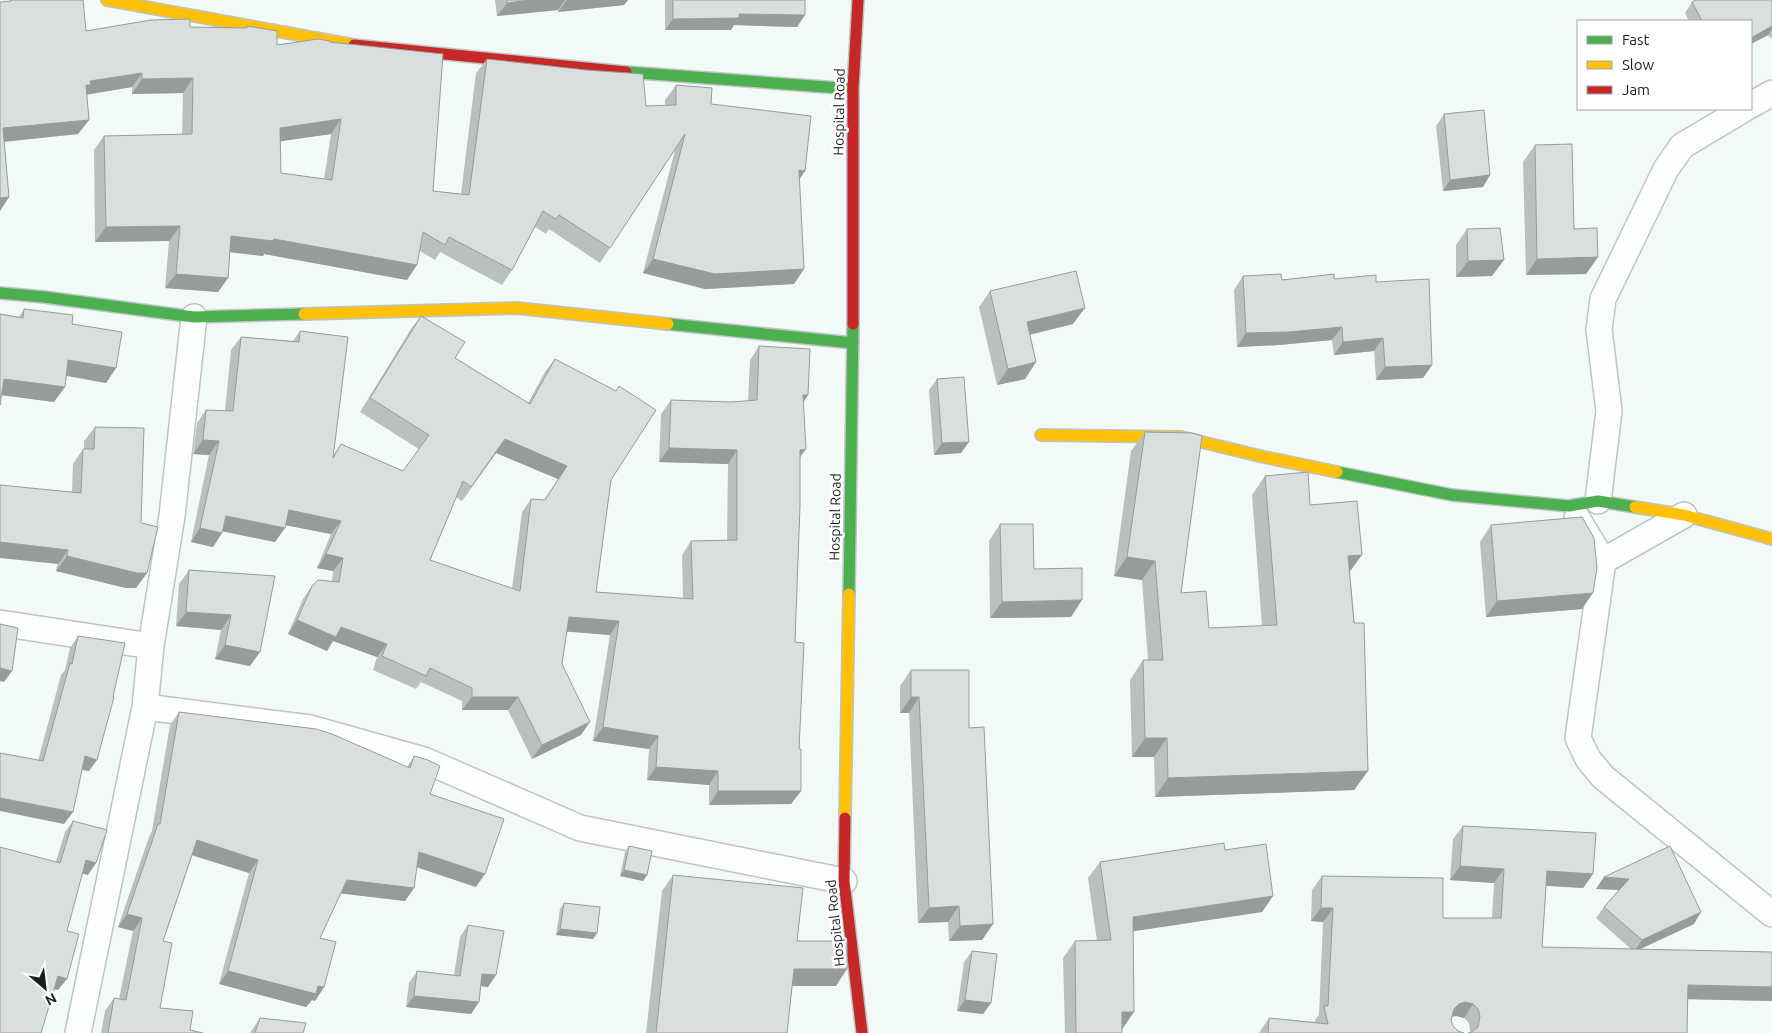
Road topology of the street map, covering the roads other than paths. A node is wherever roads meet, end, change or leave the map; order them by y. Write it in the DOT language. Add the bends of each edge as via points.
graph roads {
  1 [pos="107,0"];
  2 [pos="858,0"];
  3 [pos="853,89"];
  4 [pos="1772,93"];
  5 [pos="1752,104"];
  6 [pos="1742,110"];
  7 [pos="0,293"];
  8 [pos="194,317"];
  9 [pos="853,343"];
  10 [pos="1041,435"];
  11 [pos="1598,501"];
  12 [pos="1569,506"];
  13 [pos="1684,515"];
  14 [pos="1772,539"];
  15 [pos="1603,560"];
  16 [pos="0,623"];
  17 [pos="151,646"];
  18 [pos="144,707"];
  19 [pos="844,881"];
  20 [pos="1772,914"];
  21 [pos="78,1033"];
  22 [pos="862,1033"];
  1 -- 3 [label="street" via="342,44 598,70"];
  2 -- 3 [label="street, Hospital Road"];
  3 -- 9 [label="street, Hospital Road"];
  4 -- 5 [label="street"];
  6 -- 11 [label="street" via="1682,146 1666,169 1603,299 1599,328 1609,410"];
  7 -- 8 [label="street"];
  8 -- 9 [label="street" via="517,308"];
  8 -- 17 [label="street" via="172,516"];
  9 -- 19 [label="street, Hospital Road"];
  10 -- 12 [label="street" via="1181,437 1452,495"];
  11 -- 12 [label="street"];
  11 -- 13 [label="street"];
  12 -- 15 [label="street"];
  13 -- 14 [label="street"];
  13 -- 15 [label="street"];
  15 -- 20 [label="street" via="1578,738 1588,759 1602,777"];
  16 -- 17 [label="street"];
  17 -- 18 [label="street"];
  18 -- 19 [label="street" via="310,728 424,760 580,828"];
  18 -- 21 [label="street"];
  19 -- 22 [label="street, Hospital Road"];
}
